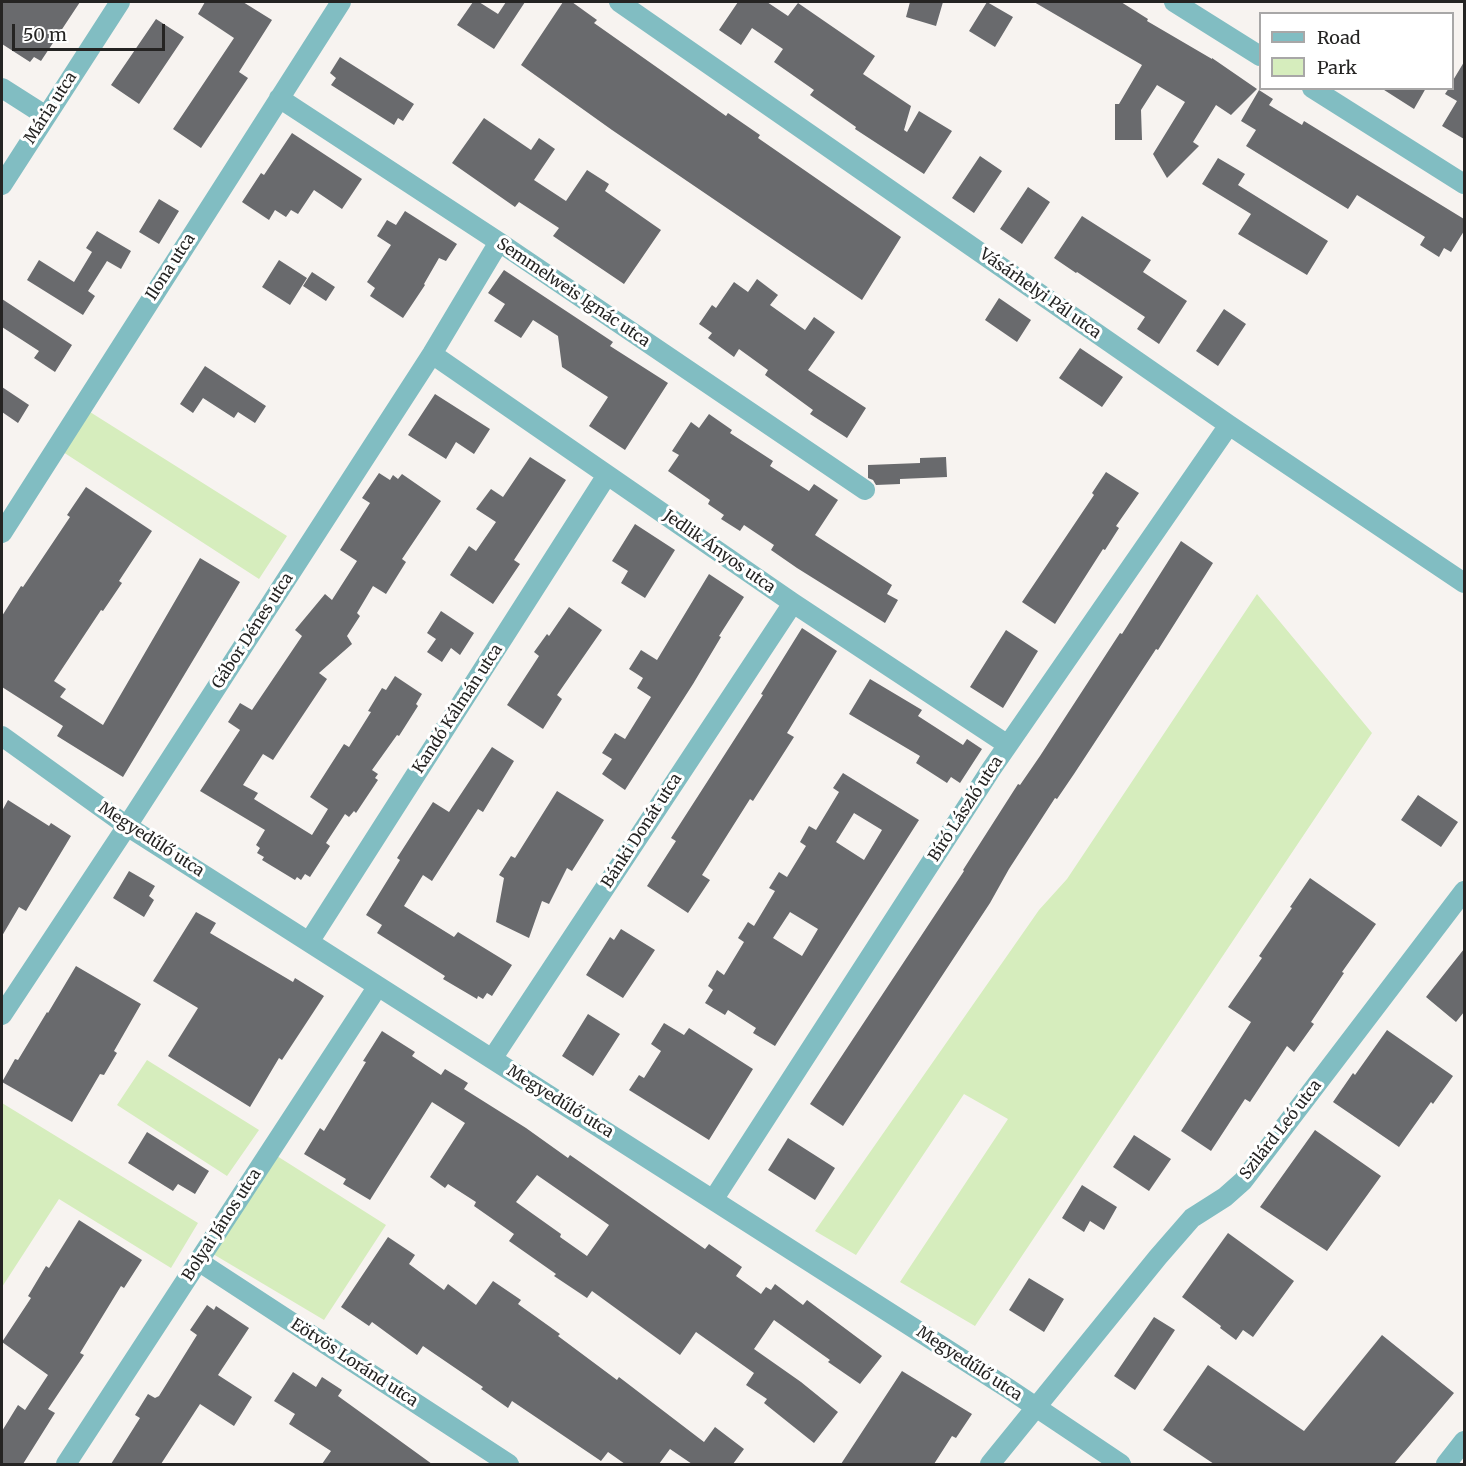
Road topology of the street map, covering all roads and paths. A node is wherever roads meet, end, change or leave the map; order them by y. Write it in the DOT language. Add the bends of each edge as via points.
graph roads {
  1 [pos="120,2"];
  2 [pos="341,2"];
  3 [pos="619,2"];
  4 [pos="1174,2"];
  5 [pos="1259,55"];
  6 [pos="2,88"];
  7 [pos="1315,90"];
  8 [pos="279,98"];
  9 [pos="46,116"];
  10 [pos="2,184"];
  11 [pos="1464,184"];
  12 [pos="499,242"];
  13 [pos="432,354"];
  14 [pos="1229,426"];
  15 [pos="607,475"];
  16 [pos="865,490"];
  17 [pos="2,533"];
  18 [pos="1464,583"];
  19 [pos="792,603"];
  20 [pos="2,736"];
  21 [pos="1008,745"];
  22 [pos="127,826"];
  23 [pos="1464,891"];
  24 [pos="309,942"];
  25 [pos="378,986"];
  26 [pos="2,1015"];
  27 [pos="492,1059"];
  28 [pos="713,1200"];
  29 [pos="198,1261"];
  30 [pos="1036,1407"];
  31 [pos="1464,1441"];
  32 [pos="66,1464"];
  33 [pos="509,1464"];
  34 [pos="990,1464"];
  35 [pos="1121,1464"];
  36 [pos="1446,1464"];
  1 -- 9 [label="street, Mária utca"];
  2 -- 8 [label="street, Ilona utca"];
  3 -- 14 [label="street, Vásárhelyi Pál utca"];
  4 -- 5 [label="street"];
  6 -- 9 [label="street"];
  7 -- 11 [label="street"];
  8 -- 12 [label="street, Semmelweis Ignác utca"];
  8 -- 17 [label="street, Ilona utca"];
  9 -- 10 [label="street, Mária utca"];
  12 -- 13 [label="street, Gábor Dénes utca"];
  12 -- 16 [label="street, Semmelweis Ignác utca"];
  13 -- 15 [label="street, Jedlik Ányos utca"];
  13 -- 22 [label="street, Gábor Dénes utca"];
  14 -- 18 [label="street, Vásárhelyi Pál utca"];
  14 -- 21 [label="street, Bíró László utca"];
  15 -- 19 [label="street, Jedlik Ányos utca"];
  15 -- 24 [label="street, Kandó Kálmán utca"];
  19 -- 21 [label="street, Jedlik Ányos utca"];
  19 -- 27 [label="street, Bánki Donát utca"];
  20 -- 22 [label="street, Megyedűlő utca"];
  21 -- 28 [label="street, Bíró László utca"];
  22 -- 24 [label="street, Megyedűlő utca"];
  22 -- 26 [label="street, Gábor Dénes utca"];
  23 -- 30 [label="street, Szilárd Leó utca" via="1243,1181 1192,1218"];
  24 -- 25 [label="street, Megyedűlő utca"];
  25 -- 27 [label="street, Megyedűlő utca"];
  25 -- 29 [label="street, Bolyai János utca"];
  27 -- 28 [label="street, Megyedűlő utca"];
  28 -- 30 [label="street, Megyedűlő utca"];
  29 -- 32 [label="street, Bolyai János utca"];
  29 -- 33 [label="street, Eötvös Loránd utca"];
  30 -- 34 [label="street, Szilárd Leó utca"];
  30 -- 35 [label="street, Megyedűlő utca"];
  31 -- 36 [label="street"];
}
